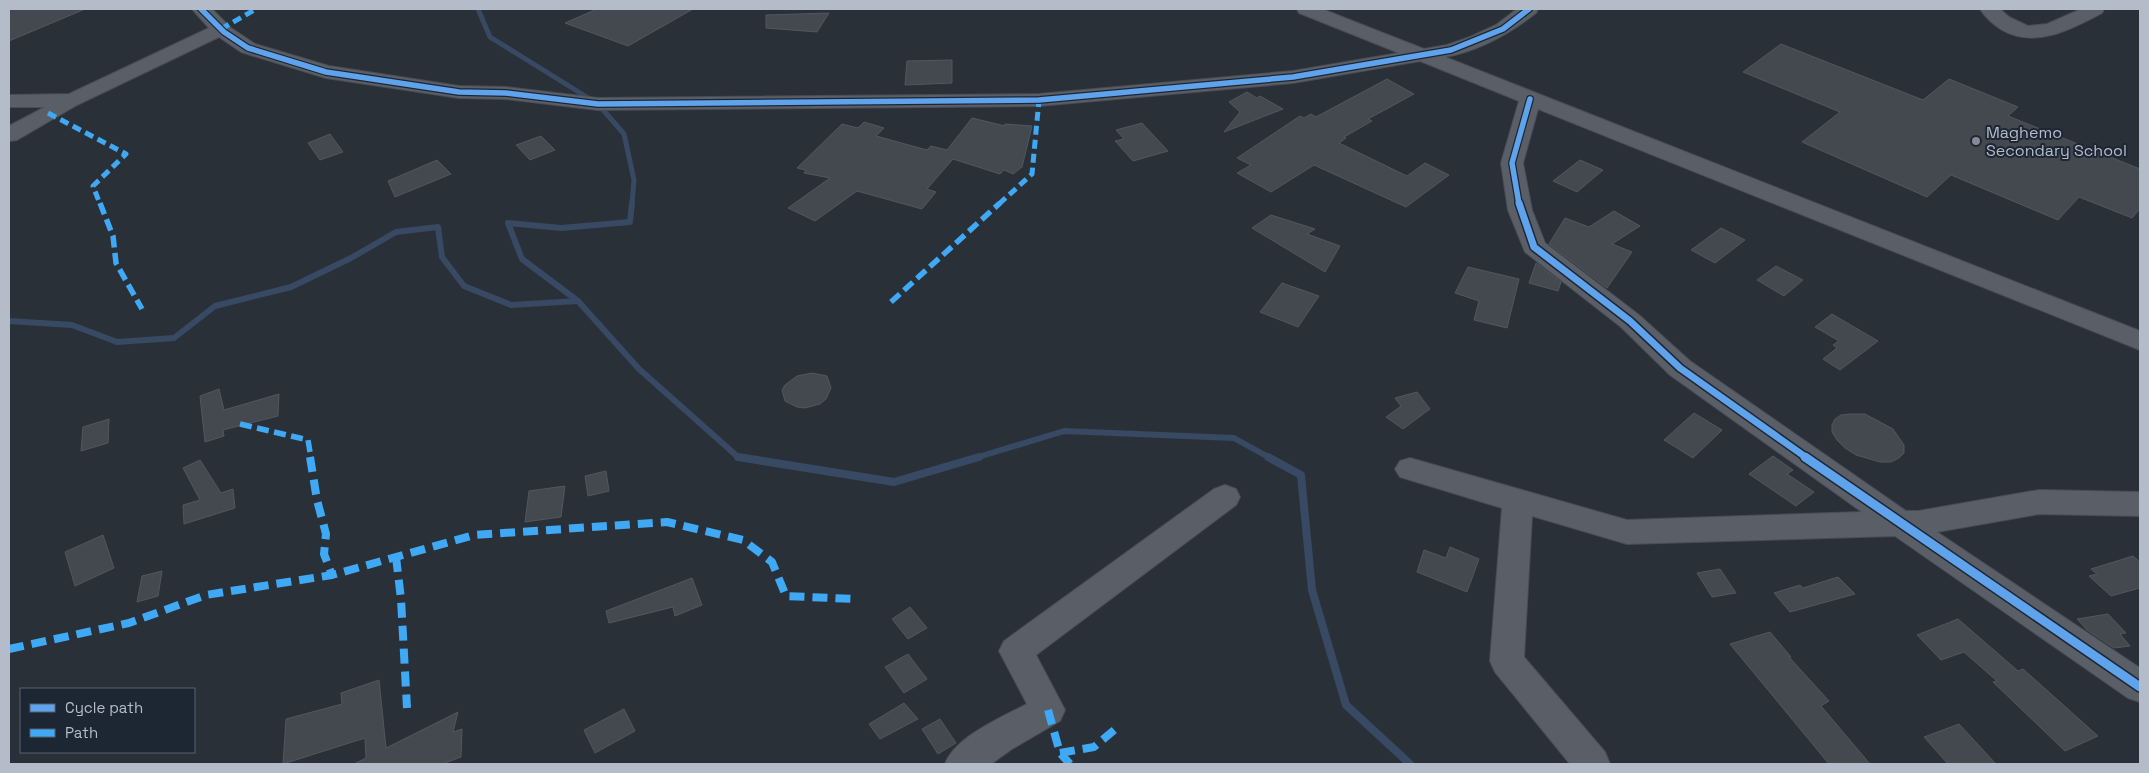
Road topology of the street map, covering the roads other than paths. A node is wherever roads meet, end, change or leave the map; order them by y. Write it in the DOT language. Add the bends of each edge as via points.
graph roads {
  1 [pos="201,9"];
  2 [pos="1306,9"];
  3 [pos="1529,9"];
  4 [pos="1989,9"];
  5 [pos="2095,9"];
  6 [pos="221,29"];
  7 [pos="1421,54"];
  8 [pos="1530,99"];
  9 [pos="73,100"];
  10 [pos="9,101"];
  11 [pos="9,135"];
  12 [pos="2140,341"];
  13 [pos="1410,469"];
  14 [pos="1225,497"];
  15 [pos="1518,501"];
  16 [pos="2140,504"];
  17 [pos="1901,524"];
  18 [pos="2140,687"];
  19 [pos="962,764"];
  20 [pos="1592,764"];
  1 -- 6 [label="street"];
  2 -- 7 [label="street"];
  3 -- 7 [label="street" via="1503,29 1477,41 1451,50"];
  4 -- 5 [label="street" via="2008,26 2037,32 2056,29"];
  6 -- 7 [label="street" via="248,48 326,72 417,88 506,93 598,104 1039,100 1293,78"];
  6 -- 9 [label="street"];
  7 -- 8 [label="street"];
  8 -- 12 [label="street"];
  8 -- 17 [label="street" via="1512,164 1520,210 1534,247 1630,321 1680,368"];
  9 -- 10 [label="street"];
  9 -- 11 [label="street"];
  13 -- 15 [label="street"];
  14 -- 19 [label="street" via="1016,651 1048,710 999,737"];
  15 -- 17 [label="street" via="1627,532"];
  15 -- 20 [label="street" via="1507,661"];
  16 -- 17 [label="street" via="2039,502"];
  17 -- 18 [label="street"];
}
